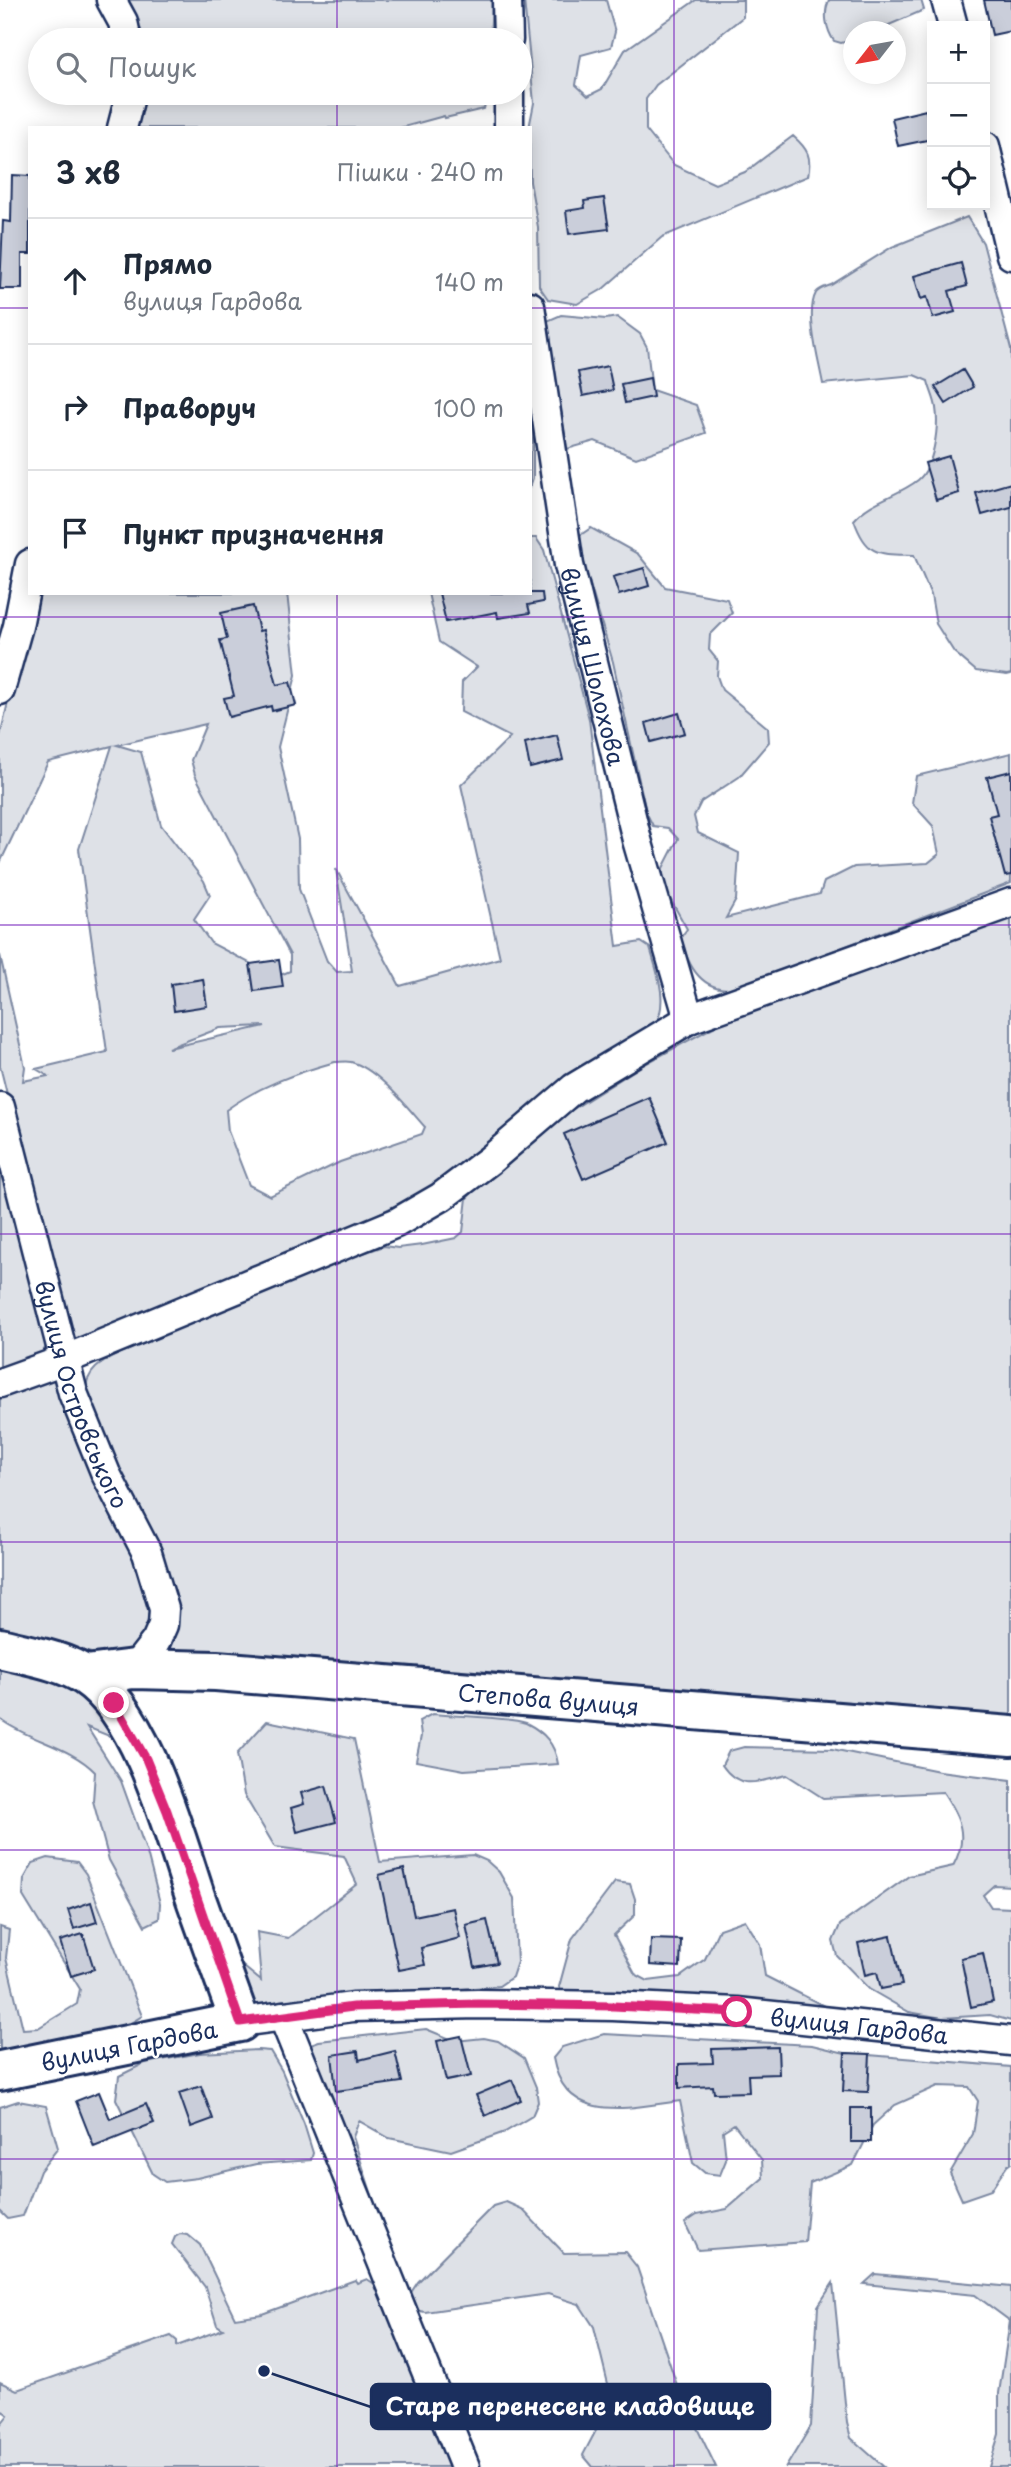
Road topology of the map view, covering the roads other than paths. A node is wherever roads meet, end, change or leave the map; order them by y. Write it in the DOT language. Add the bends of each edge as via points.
graph roads {
  1 [pos="111,0"];
  2 [pos="507,0"];
  3 [pos="946,0"];
  4 [pos="952,21"];
  5 [pos="124,28"];
  6 [pos="508,28"];
  7 [pos="128,105"];
  8 [pos="509,105"];
  9 [pos="123,126"];
  10 [pos="509,126"];
  11 [pos="985,147"];
  12 [pos="1011,255"];
  13 [pos="532,319"];
  14 [pos="28,574"];
  15 [pos="0,690"];
  16 [pos="1011,903"];
  17 [pos="690,1019"];
  18 [pos="0,1107"];
  19 [pos="64,1360"];
  20 [pos="0,1382"];
  21 [pos="0,1648"];
  22 [pos="134,1669"];
  23 [pos="86,1675"];
  24 [pos="1011,1736"];
  25 [pos="283,2016"];
  26 [pos="240,2022"];
  27 [pos="1011,2041"];
  28 [pos="0,2071"];
  29 [pos="465,2467"];
  1 -- 5 [label="street"];
  2 -- 6 [label="street"];
  3 -- 4 [label="street"];
  7 -- 9 [label="street"];
  8 -- 10 [label="street"];
  11 -- 12 [label="street"];
  13 -- 17 [label="street, вулиця Шолохова" via="569,565 637,840"];
  14 -- 15 [label="street"];
  16 -- 17 [label="street"];
  17 -- 19 [label="street" via="574,1088 490,1160 396,1223"];
  18 -- 19 [label="street, вулиця Островського"];
  19 -- 20 [label="street"];
  19 -- 22 [label="street, вулиця Островського" via="83,1422 147,1553 164,1609 156,1641"];
  21 -- 23 [label="street"];
  22 -- 23 [label="street, Степова вулиця"];
  22 -- 24 [label="street, Степова вулиця" via="216,1671"];
  23 -- 26 [label="street" via="114,1703 146,1759"];
  25 -- 26 [label="street, вулиця Гардова"];
  25 -- 27 [label="street, вулиця Гардова" via="353,2007 613,2006 737,2012"];
  25 -- 29 [label="street"];
  26 -- 28 [label="street, вулиця Гардова"];
}
